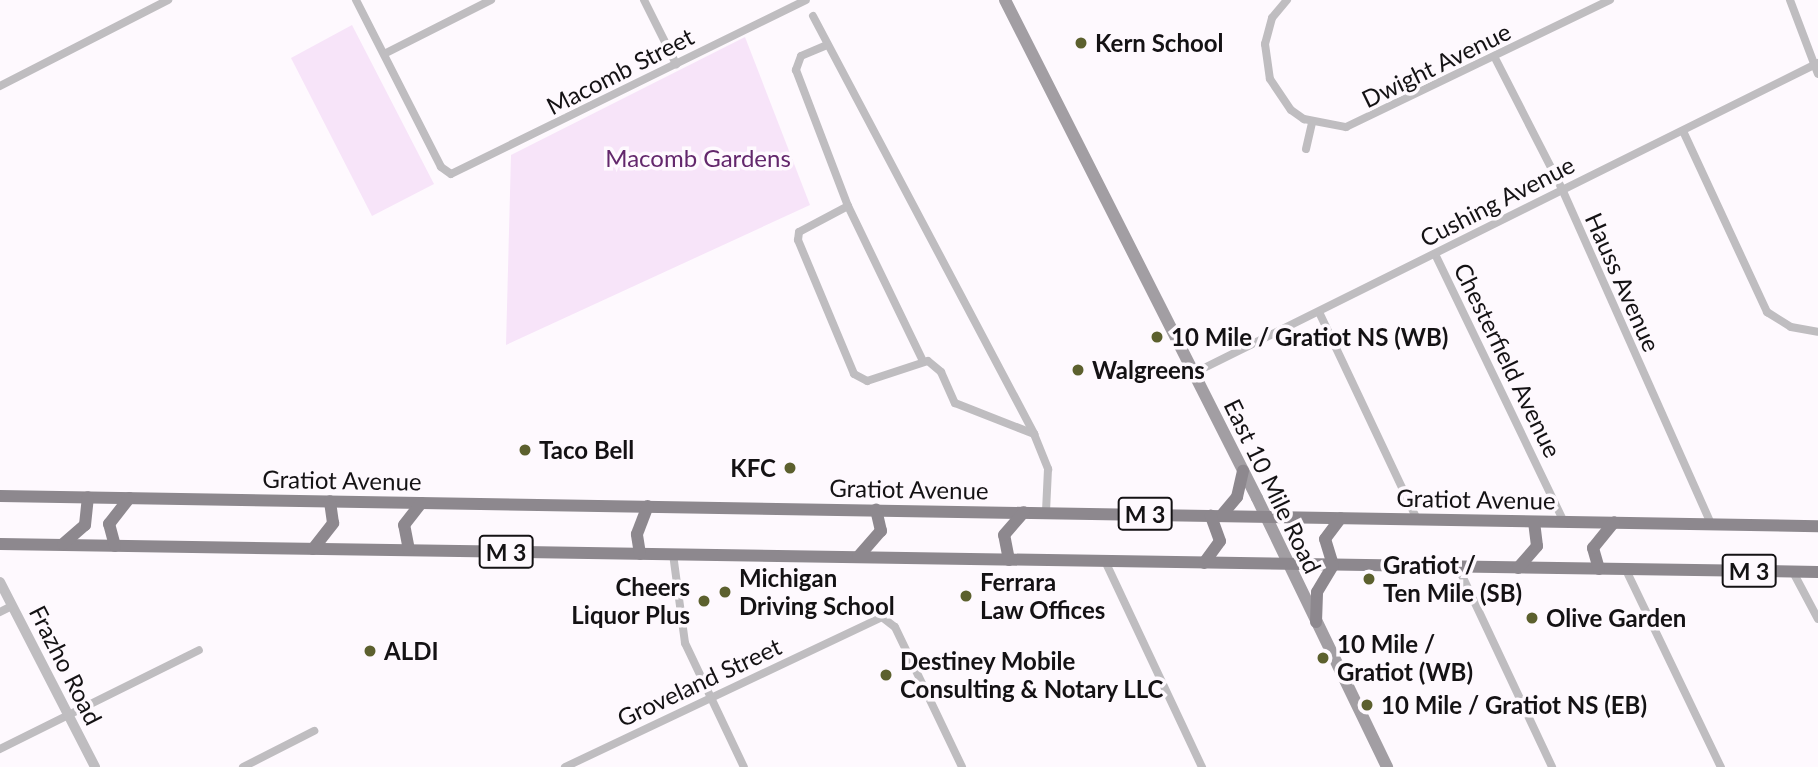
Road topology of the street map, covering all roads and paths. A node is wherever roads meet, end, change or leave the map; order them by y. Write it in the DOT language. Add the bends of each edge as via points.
graph roads {
  1 [pos="168,0"];
  2 [pos="356,0"];
  3 [pos="491,0"];
  4 [pos="644,0"];
  5 [pos="806,0"];
  6 [pos="1005,0"];
  7 [pos="1287,0"];
  8 [pos="1610,0"];
  9 [pos="1790,0"];
  10 [pos="813,16"];
  11 [pos="827,45"];
  12 [pos="384,54"];
  13 [pos="1495,58"];
  14 [pos="676,64"];
  15 [pos="1817,68"];
  16 [pos="0,86"];
  17 [pos="1312,122"];
  18 [pos="1683,131"];
  19 [pos="1306,149"];
  20 [pos="1562,189"];
  21 [pos="849,206"];
  22 [pos="1435,254"];
  23 [pos="1319,312"];
  24 [pos="1818,332"];
  25 [pos="922,359"];
  26 [pos="1194,373"];
  27 [pos="1034,434"];
  28 [pos="1243,471"];
  29 [pos="0,496"];
  30 [pos="88,497"];
  31 [pos="129,498"];
  32 [pos="330,501"];
  33 [pos="421,503"];
  34 [pos="648,506"];
  35 [pos="876,510"];
  36 [pos="1024,512"];
  37 [pos="1046,512"];
  38 [pos="1216,516"];
  39 [pos="1266,517"];
  40 [pos="1341,518"];
  41 [pos="1417,519"];
  42 [pos="1534,522"];
  43 [pos="1564,522"];
  44 [pos="1614,523"];
  45 [pos="1711,524"];
  46 [pos="1818,526"];
  47 [pos="0,544"];
  48 [pos="63,545"];
  49 [pos="115,546"];
  50 [pos="313,549"];
  51 [pos="409,550"];
  52 [pos="640,554"];
  53 [pos="673,554"];
  54 [pos="858,557"];
  55 [pos="1009,560"];
  56 [pos="1105,561"];
  57 [pos="1204,563"];
  58 [pos="1289,564"];
  59 [pos="1333,565"];
  60 [pos="1458,567"];
  61 [pos="1518,568"];
  62 [pos="1599,569"];
  63 [pos="1626,570"];
  64 [pos="1793,572"];
  65 [pos="1818,572"];
  66 [pos="0,582"];
  67 [pos="12,606"];
  68 [pos="0,611"];
  69 [pos="1818,618"];
  70 [pos="1316,622"];
  71 [pos="199,650"];
  72 [pos="712,700"];
  73 [pos="68,715"];
  74 [pos="314,731"];
  75 [pos="0,749"];
  76 [pos="95,767"];
  77 [pos="243,767"];
  78 [pos="565,767"];
  79 [pos="744,767"];
  80 [pos="962,767"];
  81 [pos="1202,767"];
  82 [pos="1387,767"];
  83 [pos="1552,767"];
  84 [pos="1721,767"];
  1 -- 16 [label="street"];
  2 -- 12 [label="street"];
  3 -- 12 [label="street"];
  4 -- 14 [label="street"];
  5 -- 14 [label="street, Macomb Street"];
  6 -- 26 [label="main road, East 10 Mile Road"];
  7 -- 17 [label="street" via="1270,23 1265,62 1280,97"];
  8 -- 13 [label="street, Dwight Avenue"];
  9 -- 15 [label="street"];
  10 -- 11 [label="street"];
  11 -- 21 [label="street" via="801,55 796,70"];
  11 -- 27 [label="street" via="835,51"];
  12 -- 14 [label="street, Macomb Street" via="441,167 451,174"];
  13 -- 17 [label="street, Dwight Avenue" via="1359,124 1334,127"];
  13 -- 20 [label="street, Hauss Avenue"];
  15 -- 18 [label="street, Cushing Avenue"];
  17 -- 19 [label="street"];
  18 -- 20 [label="street, Cushing Avenue"];
  18 -- 24 [label="street" via="1767,312 1791,327"];
  20 -- 22 [label="street, Cushing Avenue"];
  20 -- 45 [label="street, Hauss Avenue"];
  21 -- 25 [label="street"];
  21 -- 25 [label="street" via="799,232 798,240 854,374 867,381"];
  22 -- 23 [label="street, Cushing Avenue"];
  22 -- 43 [label="street, Chesterfield Avenue"];
  23 -- 26 [label="street, Cushing Avenue"];
  23 -- 41 [label="street"];
  25 -- 27 [label="street" via="941,372 955,403"];
  26 -- 28 [label="main road, East 10 Mile Road"];
  27 -- 37 [label="street" via="1048,469"];
  28 -- 38 [label="main road" via="1237,498"];
  28 -- 39 [label="main road, East 10 Mile Road"];
  29 -- 30 [label="main road, Gratiot Avenue / M 3"];
  30 -- 31 [label="main road, Gratiot Avenue / M 3"];
  30 -- 48 [label="main road" via="85,525"];
  31 -- 32 [label="main road, Gratiot Avenue / M 3"];
  31 -- 49 [label="main road" via="109,524"];
  32 -- 33 [label="main road, Gratiot Avenue / M 3"];
  32 -- 50 [label="main road" via="333,523"];
  33 -- 34 [label="main road, Gratiot Avenue / M 3"];
  33 -- 51 [label="main road" via="404,525"];
  34 -- 35 [label="main road, Gratiot Avenue / M 3"];
  34 -- 52 [label="main road" via="637,534"];
  35 -- 36 [label="main road, Gratiot Avenue / M 3"];
  35 -- 54 [label="main road" via="881,531"];
  36 -- 37 [label="main road, Gratiot Avenue / M 3"];
  36 -- 55 [label="main road" via="1004,535"];
  37 -- 38 [label="main road, Gratiot Avenue / M 3"];
  38 -- 39 [label="main road, Gratiot Avenue / M 3"];
  38 -- 57 [label="main road" via="1220,541"];
  39 -- 40 [label="main road, Gratiot Avenue / M 3"];
  39 -- 58 [label="main road, East 10 Mile Road"];
  40 -- 41 [label="main road, Gratiot Avenue / M 3"];
  40 -- 59 [label="main road" via="1325,539"];
  41 -- 42 [label="main road, Gratiot Avenue / M 3"];
  42 -- 43 [label="main road, Gratiot Avenue / M 3"];
  42 -- 61 [label="main road" via="1537,545"];
  43 -- 44 [label="main road, Gratiot Avenue / M 3"];
  44 -- 45 [label="main road, Gratiot Avenue / M 3"];
  44 -- 62 [label="main road" via="1593,548"];
  45 -- 46 [label="main road, Gratiot Avenue / M 3"];
  47 -- 48 [label="main road, M 3"];
  48 -- 49 [label="main road, M 3"];
  49 -- 50 [label="main road, M 3"];
  50 -- 51 [label="main road, M 3"];
  51 -- 52 [label="main road, M 3"];
  52 -- 53 [label="main road, M 3"];
  53 -- 54 [label="main road, M 3"];
  53 -- 72 [label="street" via="682,632"];
  54 -- 55 [label="main road, M 3"];
  55 -- 56 [label="main road, M 3"];
  56 -- 57 [label="main road, M 3"];
  56 -- 81 [label="street"];
  57 -- 58 [label="main road, M 3"];
  58 -- 59 [label="main road, M 3"];
  58 -- 70 [label="main road, East 10 Mile Road"];
  59 -- 60 [label="main road, M 3"];
  59 -- 70 [label="main road" via="1317,592"];
  60 -- 61 [label="main road, M 3"];
  60 -- 83 [label="street"];
  61 -- 62 [label="main road, M 3"];
  62 -- 63 [label="main road, M 3"];
  63 -- 64 [label="main road, M 3"];
  63 -- 84 [label="street"];
  64 -- 65 [label="main road, M 3"];
  64 -- 69 [label="street"];
  66 -- 67 [label="street, Frazho Road"];
  67 -- 68 [label="street"];
  67 -- 73 [label="street, Frazho Road"];
  70 -- 82 [label="main road, East 10 Mile Road"];
  71 -- 73 [label="street"];
  72 -- 78 [label="street, Groveland Street" via="700,699"];
  72 -- 79 [label="street"];
  72 -- 80 [label="street, Groveland Street" via="875,619 888,618"];
  73 -- 75 [label="street"];
  73 -- 76 [label="street, Frazho Road"];
  74 -- 77 [label="street"];
}
